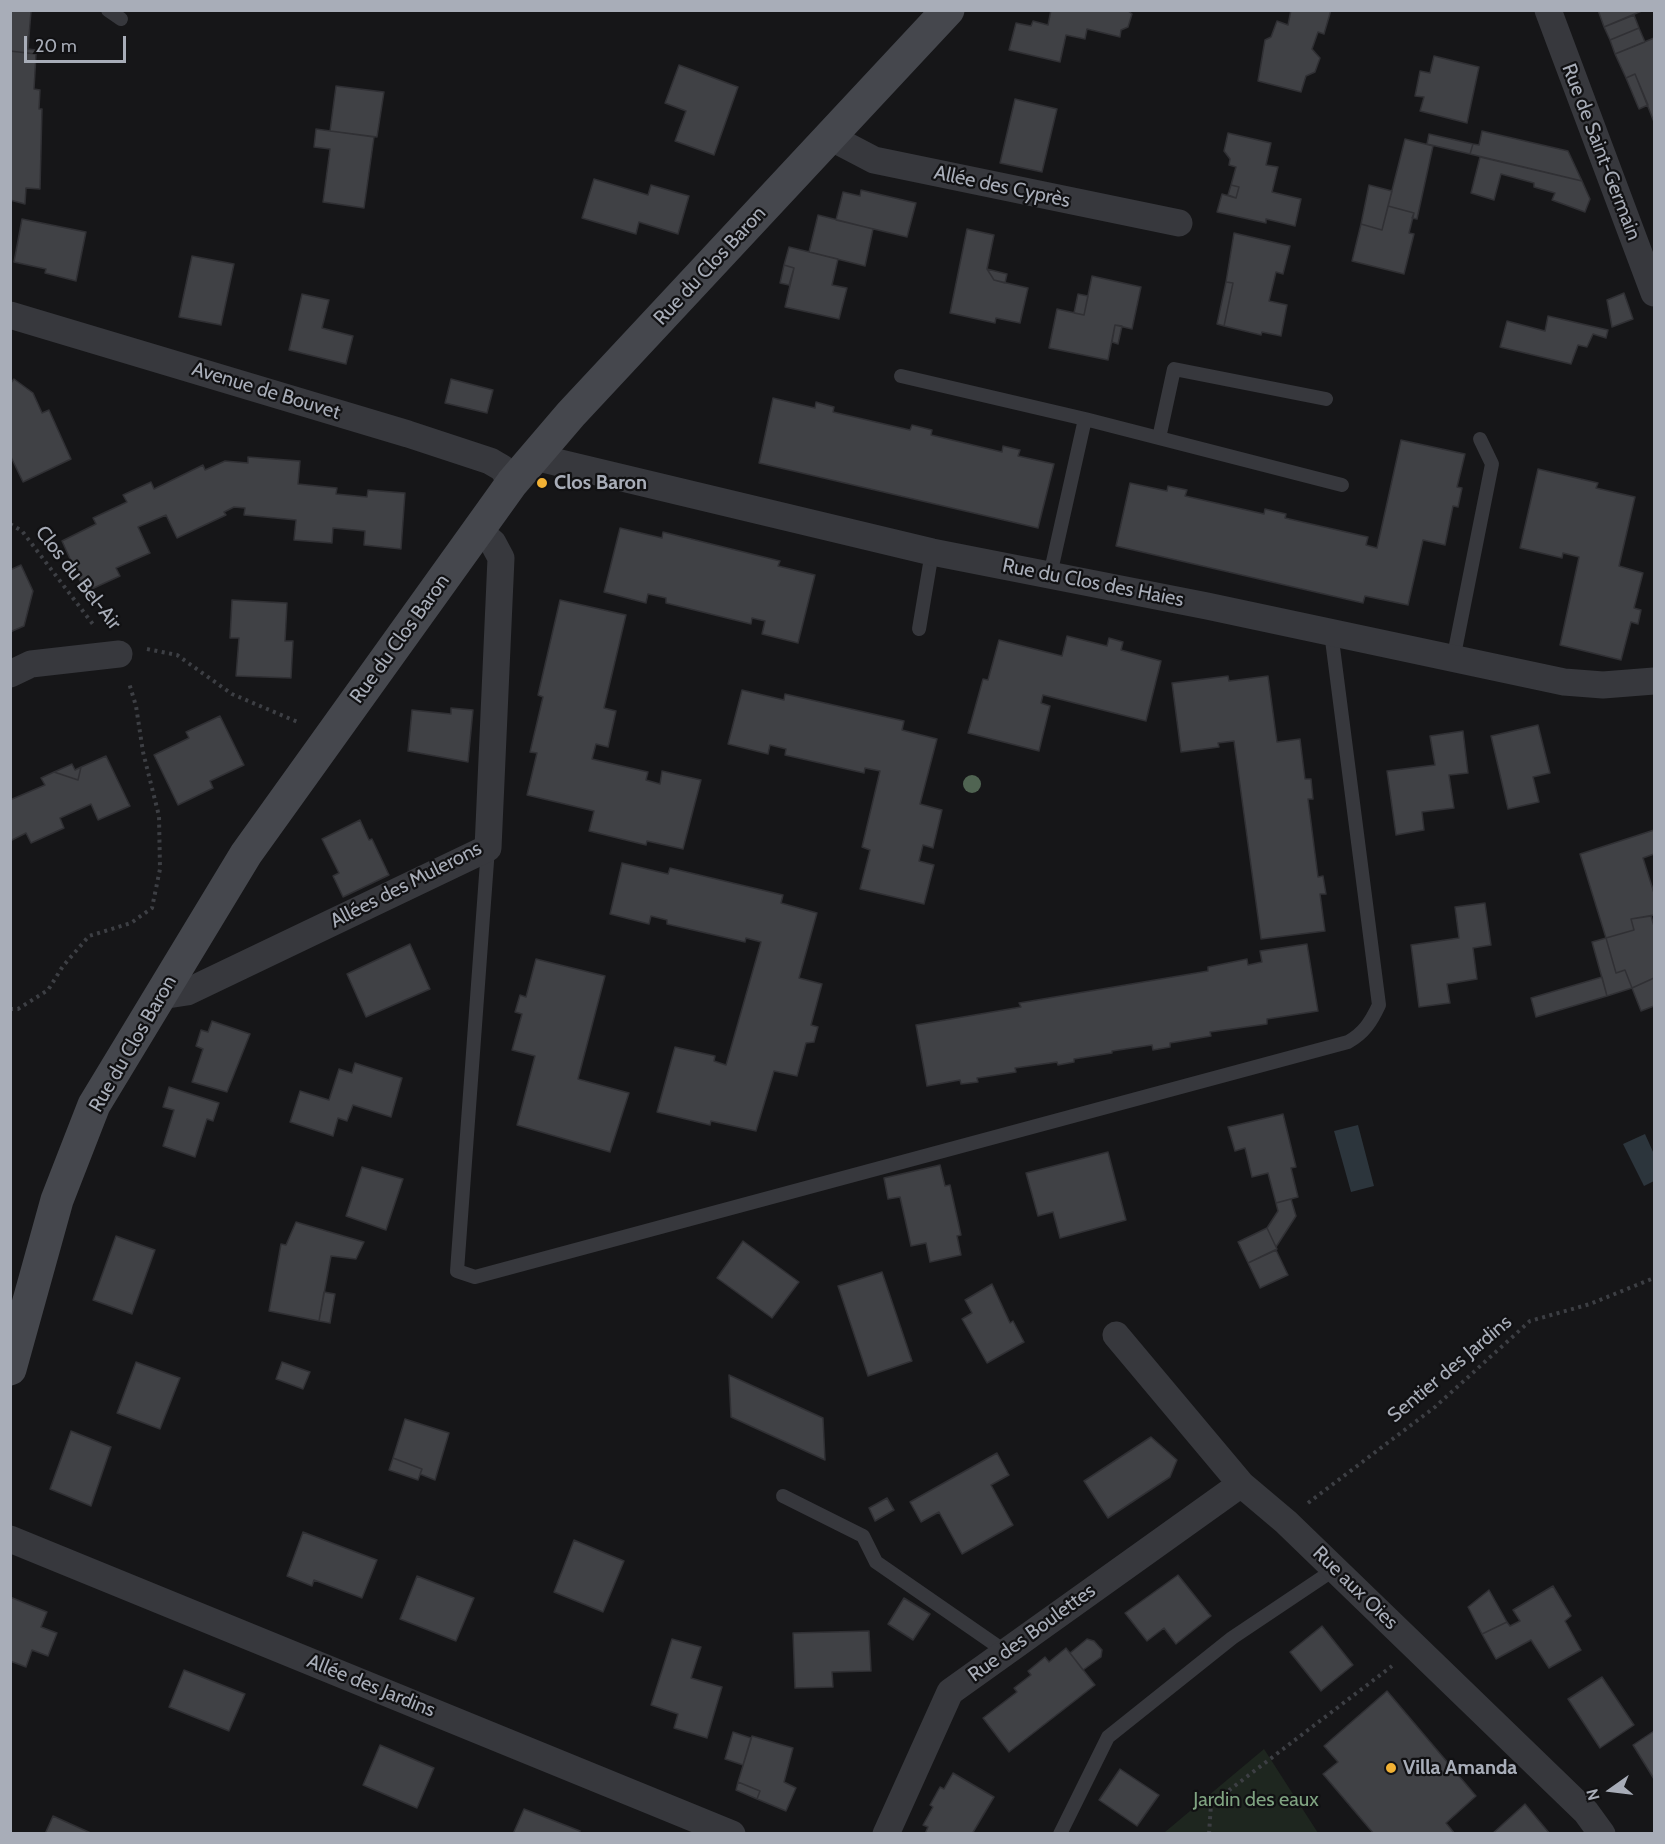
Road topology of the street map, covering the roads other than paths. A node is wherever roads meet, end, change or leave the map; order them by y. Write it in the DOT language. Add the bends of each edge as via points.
graph roads {
  1 [pos="108,10"];
  2 [pos="948,10"];
  3 [pos="1548,10"];
  4 [pos="122,19"];
  5 [pos="830,137"];
  6 [pos="1179,223"];
  7 [pos="1654,293"];
  8 [pos="10,315"];
  9 [pos="901,376"];
  10 [pos="1326,399"];
  11 [pos="1085,418"];
  12 [pos="1159,438"];
  13 [pos="1480,439"];
  14 [pos="535,457"];
  15 [pos="512,483"];
  16 [pos="1342,485"];
  17 [pos="478,530"];
  18 [pos="932,552"];
  19 [pos="1050,575"];
  20 [pos="919,629"];
  21 [pos="1331,632"];
  22 [pos="119,654"];
  23 [pos="1453,660"];
  24 [pos="10,674"];
  25 [pos="1654,681"];
  26 [pos="488,848"];
  27 [pos="160,996"];
  28 [pos="1116,1335"];
  29 [pos="10,1369"];
  30 [pos="1241,1484"];
  31 [pos="783,1496"];
  32 [pos="10,1539"];
  33 [pos="1335,1569"];
  34 [pos="1006,1652"];
  35 [pos="732,1833"];
  36 [pos="886,1833"];
  37 [pos="1060,1833"];
  38 [pos="1602,1833"];
  1 -- 4 [label="lane"];
  2 -- 5 [label="street, Rue du Clos Baron"];
  3 -- 7 [label="street, Rue de Saint-Germain"];
  5 -- 6 [label="street, Allée des Cyprès" via="874,160"];
  5 -- 14 [label="street, Rue du Clos Baron"];
  8 -- 15 [label="street, Avenue de Bouvet" via="408,434 490,462 502,468"];
  9 -- 11 [label="lane"];
  10 -- 12 [label="lane" via="1174,369"];
  11 -- 12 [label="lane"];
  11 -- 19 [label="lane"];
  12 -- 16 [label="lane"];
  13 -- 23 [label="lane" via="1492,464"];
  14 -- 15 [label="street, Rue du Clos Baron"];
  14 -- 18 [label="street, Rue du Clos des Haies"];
  15 -- 17 [label="street, Rue du Clos Baron"];
  17 -- 26 [label="street, Allées des Mulerons" via="493,543 501,558"];
  17 -- 27 [label="street, Rue du Clos Baron" via="246,855"];
  18 -- 19 [label="street, Rue du Clos des Haies"];
  18 -- 20 [label="lane"];
  19 -- 21 [label="street, Rue du Clos des Haies"];
  21 -- 23 [label="street, Rue du Clos des Haies"];
  21 -- 26 [label="lane" via="1378,1005 1372,1021 1360,1035 1336,1046 475,1276 457,1271"];
  22 -- 24 [label="street" via="31,664"];
  23 -- 25 [label="street, Rue du Clos des Haies" via="1563,682 1603,685"];
  26 -- 27 [label="street, Allées des Mulerons" via="187,992"];
  27 -- 29 [label="street, Rue du Clos Baron" via="94,1106 57,1200"];
  28 -- 30 [label="street, Rue aux Oies"];
  30 -- 33 [label="street, Rue aux Oies"];
  30 -- 34 [label="street, Rue des Boulettes"];
  31 -- 34 [label="lane" via="863,1536 876,1562"];
  32 -- 35 [label="street, Allée des Jardins"];
  33 -- 37 [label="lane" via="1232,1638 1108,1737"];
  33 -- 38 [label="street, Rue aux Oies" via="1586,1812"];
  34 -- 36 [label="street, Rue des Boulettes" via="950,1692"];
}
